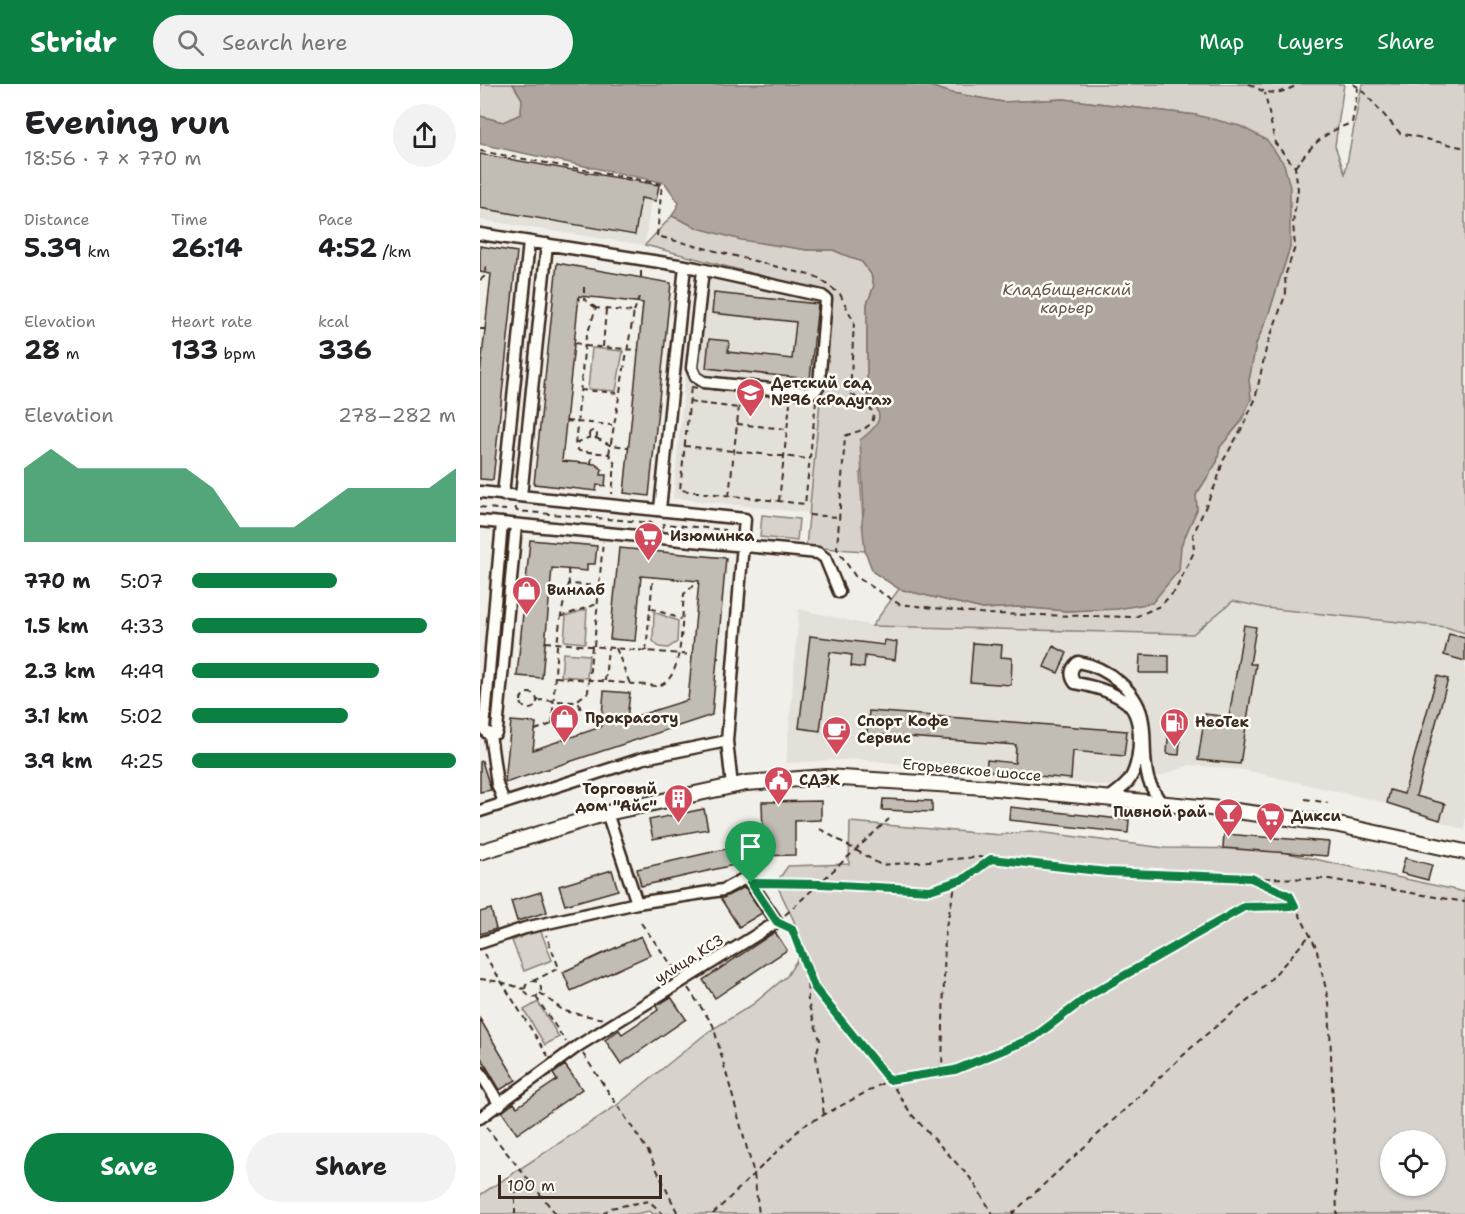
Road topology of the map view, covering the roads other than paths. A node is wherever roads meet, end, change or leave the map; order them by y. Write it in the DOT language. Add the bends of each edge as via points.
graph roads {
  1 [pos="480,234"];
  2 [pos="529,242"];
  3 [pos="547,244"];
  4 [pos="685,267"];
  5 [pos="703,270"];
  6 [pos="679,329"];
  7 [pos="696,331"];
  8 [pos="480,492"];
  9 [pos="499,498"];
  10 [pos="525,500"];
  11 [pos="659,516"];
  12 [pos="501,518"];
  13 [pos="515,520"];
  14 [pos="480,521"];
  15 [pos="744,546"];
  16 [pos="839,592"];
  17 [pos="490,734"];
  18 [pos="727,741"];
  19 [pos="732,786"];
  20 [pos="1109,798"];
  21 [pos="504,802"];
  22 [pos="1161,803"];
  23 [pos="480,811"];
  24 [pos="607,813"];
  25 [pos="480,852"];
  26 [pos="1465,852"];
  27 [pos="637,903"];
  28 [pos="480,944"];
  29 [pos="480,1072"];
  30 [pos="500,1105"];
  31 [pos="480,1118"];
  1 -- 2 [label="street"];
  2 -- 3 [label="street"];
  2 -- 9 [label="street"];
  3 -- 4 [label="street"];
  3 -- 10 [label="street"];
  4 -- 5 [label="street"];
  4 -- 6 [label="street"];
  5 -- 7 [label="street"];
  5 -- 7 [label="street" via="826,299 819,385 809,393 791,394 704,382 692,368"];
  6 -- 7 [label="street"];
  6 -- 11 [label="street"];
  8 -- 9 [label="street"];
  9 -- 10 [label="street"];
  10 -- 11 [label="street"];
  11 -- 15 [label="street" via="745,519"];
  12 -- 13 [label="street"];
  12 -- 14 [label="street"];
  12 -- 17 [label="street" via="484,729 484,733"];
  13 -- 15 [label="street"];
  13 -- 17 [label="street" via="497,730"];
  15 -- 16 [label="street" via="822,554"];
  15 -- 18 [label="street"];
  17 -- 21 [label="street"];
  18 -- 19 [label="street"];
  18 -- 21 [label="street" via="644,758"];
  19 -- 20 [label="main road, Егорьевское шоссе" via="826,777"];
  19 -- 24 [label="main road, Егорьевское шоссе"];
  20 -- 22 [label="main road, Егорьевское шоссе"];
  20 -- 22 [label="street" via="1123,788 1134,768 1137,720 1134,711 1120,698 1075,683 1071,671 1078,662 1112,675 1138,705 1143,719 1148,780"];
  21 -- 23 [label="street"];
  22 -- 26 [label="main road, Егорьевское шоссе" via="1334,824"];
  24 -- 25 [label="main road, Егорьевское шоссе"];
  24 -- 27 [label="street"];
  27 -- 28 [label="street" via="541,924"];
  27 -- 30 [label="street, улица КСЗ" via="723,890 749,880 777,922 575,1049"];
  29 -- 30 [label="street"];
  30 -- 31 [label="street, улица КСЗ"];
}
